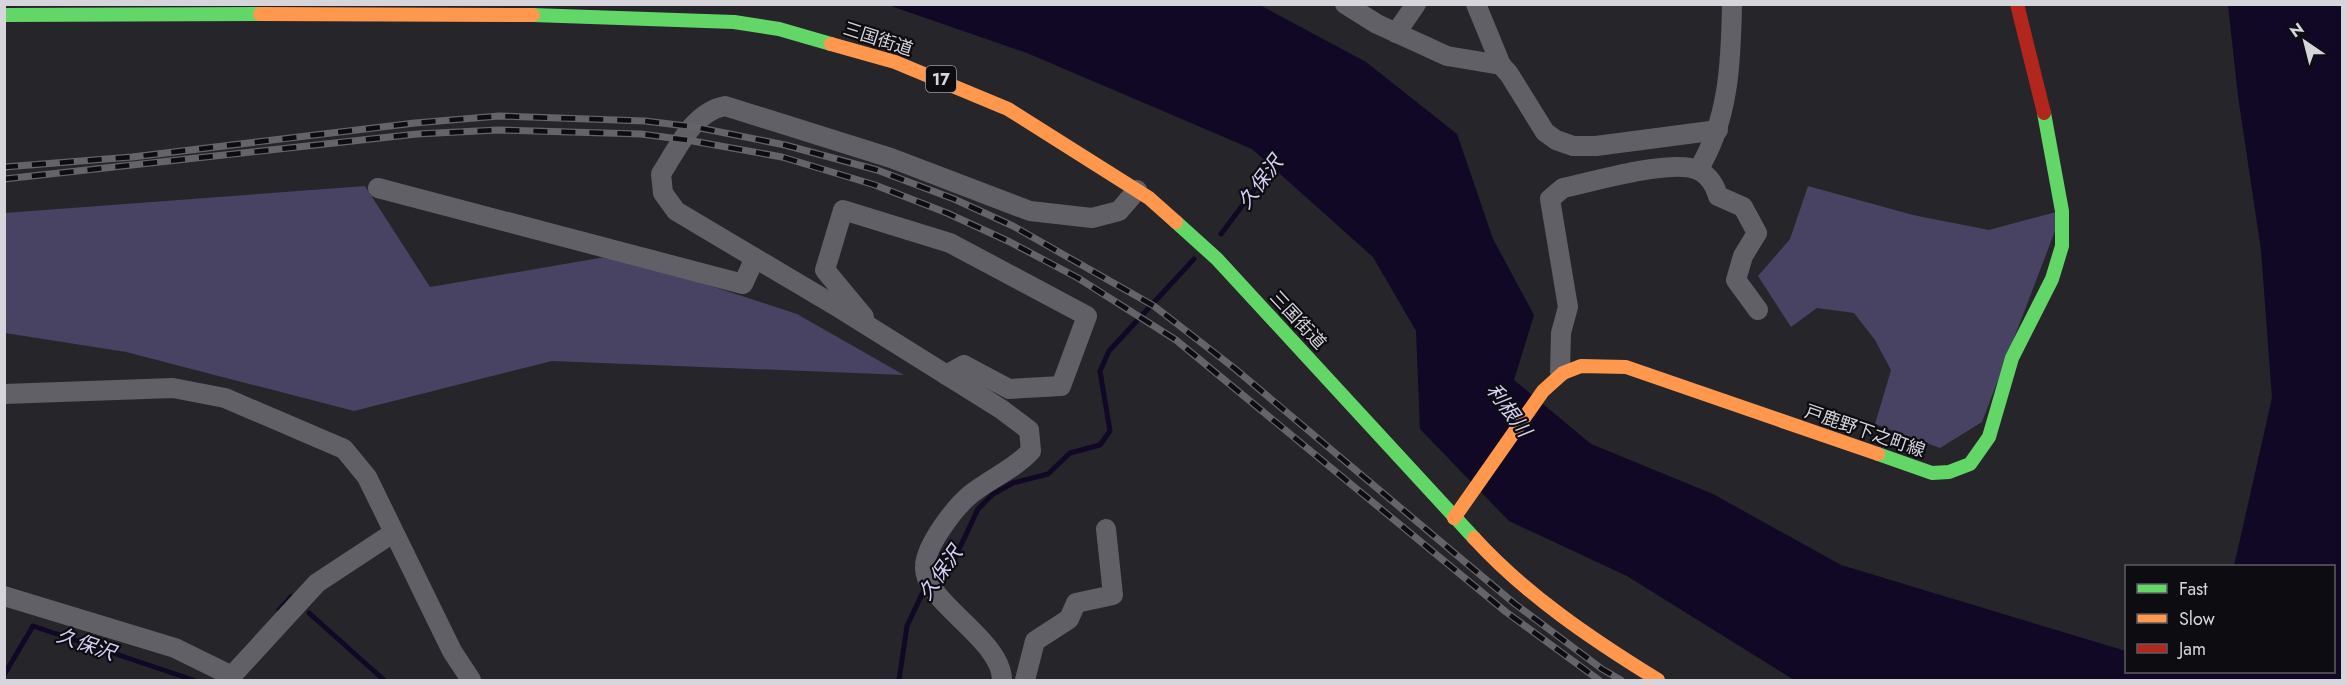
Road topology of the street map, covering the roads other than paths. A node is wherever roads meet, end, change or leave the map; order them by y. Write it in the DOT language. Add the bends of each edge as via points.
graph roads {
  1 [pos="1346,4"];
  2 [pos="1416,4"];
  3 [pos="1476,4"];
  4 [pos="1732,4"];
  5 [pos="2017,4"];
  6 [pos="4,15"];
  7 [pos="1396,33"];
  8 [pos="1501,65"];
  9 [pos="1718,129"];
  10 [pos="1698,170"];
  11 [pos="378,188"];
  12 [pos="1137,190"];
  13 [pos="754,258"];
  14 [pos="1758,310"];
  15 [pos="875,331"];
  16 [pos="1560,372"];
  17 [pos="946,375"];
  18 [pos="4,394"];
  19 [pos="1454,518"];
  20 [pos="1106,529"];
  21 [pos="393,533"];
  22 [pos="4,596"];
  23 [pos="230,678"];
  24 [pos="471,681"];
  25 [pos="1002,681"];
  26 [pos="1025,681"];
  27 [pos="1658,681"];
  1 -- 7 [label="street"];
  2 -- 7 [label="street"];
  3 -- 8 [label="street"];
  4 -- 9 [label="street" via="1728,74"];
  5 -- 16 [label="main road, 戸鹿野下之町線" via="2050,135 2064,229 2060,259 2011,359 1986,444 1972,462 1955,472 1932,473 1626,367 1586,363"];
  6 -- 12 [label="main road, 三国街道 / 17" via="608,16 734,22 838,44 945,81 1043,129"];
  7 -- 8 [label="street" via="1447,56"];
  8 -- 9 [label="street" via="1545,132 1573,146"];
  9 -- 10 [label="street"];
  10 -- 14 [label="street" via="1714,183 1718,196 1743,207 1757,233 1743,256 1737,280"];
  10 -- 16 [label="street" via="1668,166 1563,188 1550,199 1568,307 1561,333"];
  11 -- 13 [label="street" via="743,284"];
  12 -- 13 [label="street" via="1119,212 1092,218 1030,211 891,158 725,106 711,108 699,117 661,174 663,193 676,211"];
  12 -- 19 [label="main road, 三国街道 / 17" via="1217,259"];
  13 -- 15 [label="street"];
  15 -- 17 [label="street"];
  15 -- 17 [label="street" via="825,270 843,210 950,243 1087,316 1061,386 1009,389 964,365"];
  16 -- 19 [label="main road"];
  17 -- 25 [label="street" via="1029,430 1031,451 1018,465 970,494 941,528 925,556 924,573 938,594 991,651 1002,671"];
  18 -- 21 [label="street" via="172,388 225,398 345,449 367,477"];
  19 -- 27 [label="main road, 三国街道 / 17" via="1537,597 1610,652"];
  20 -- 26 [label="street" via="1113,595 1076,603 1069,619 1035,641"];
  21 -- 23 [label="street" via="317,583"];
  21 -- 24 [label="street"];
  22 -- 23 [label="street" via="175,648"];
}
